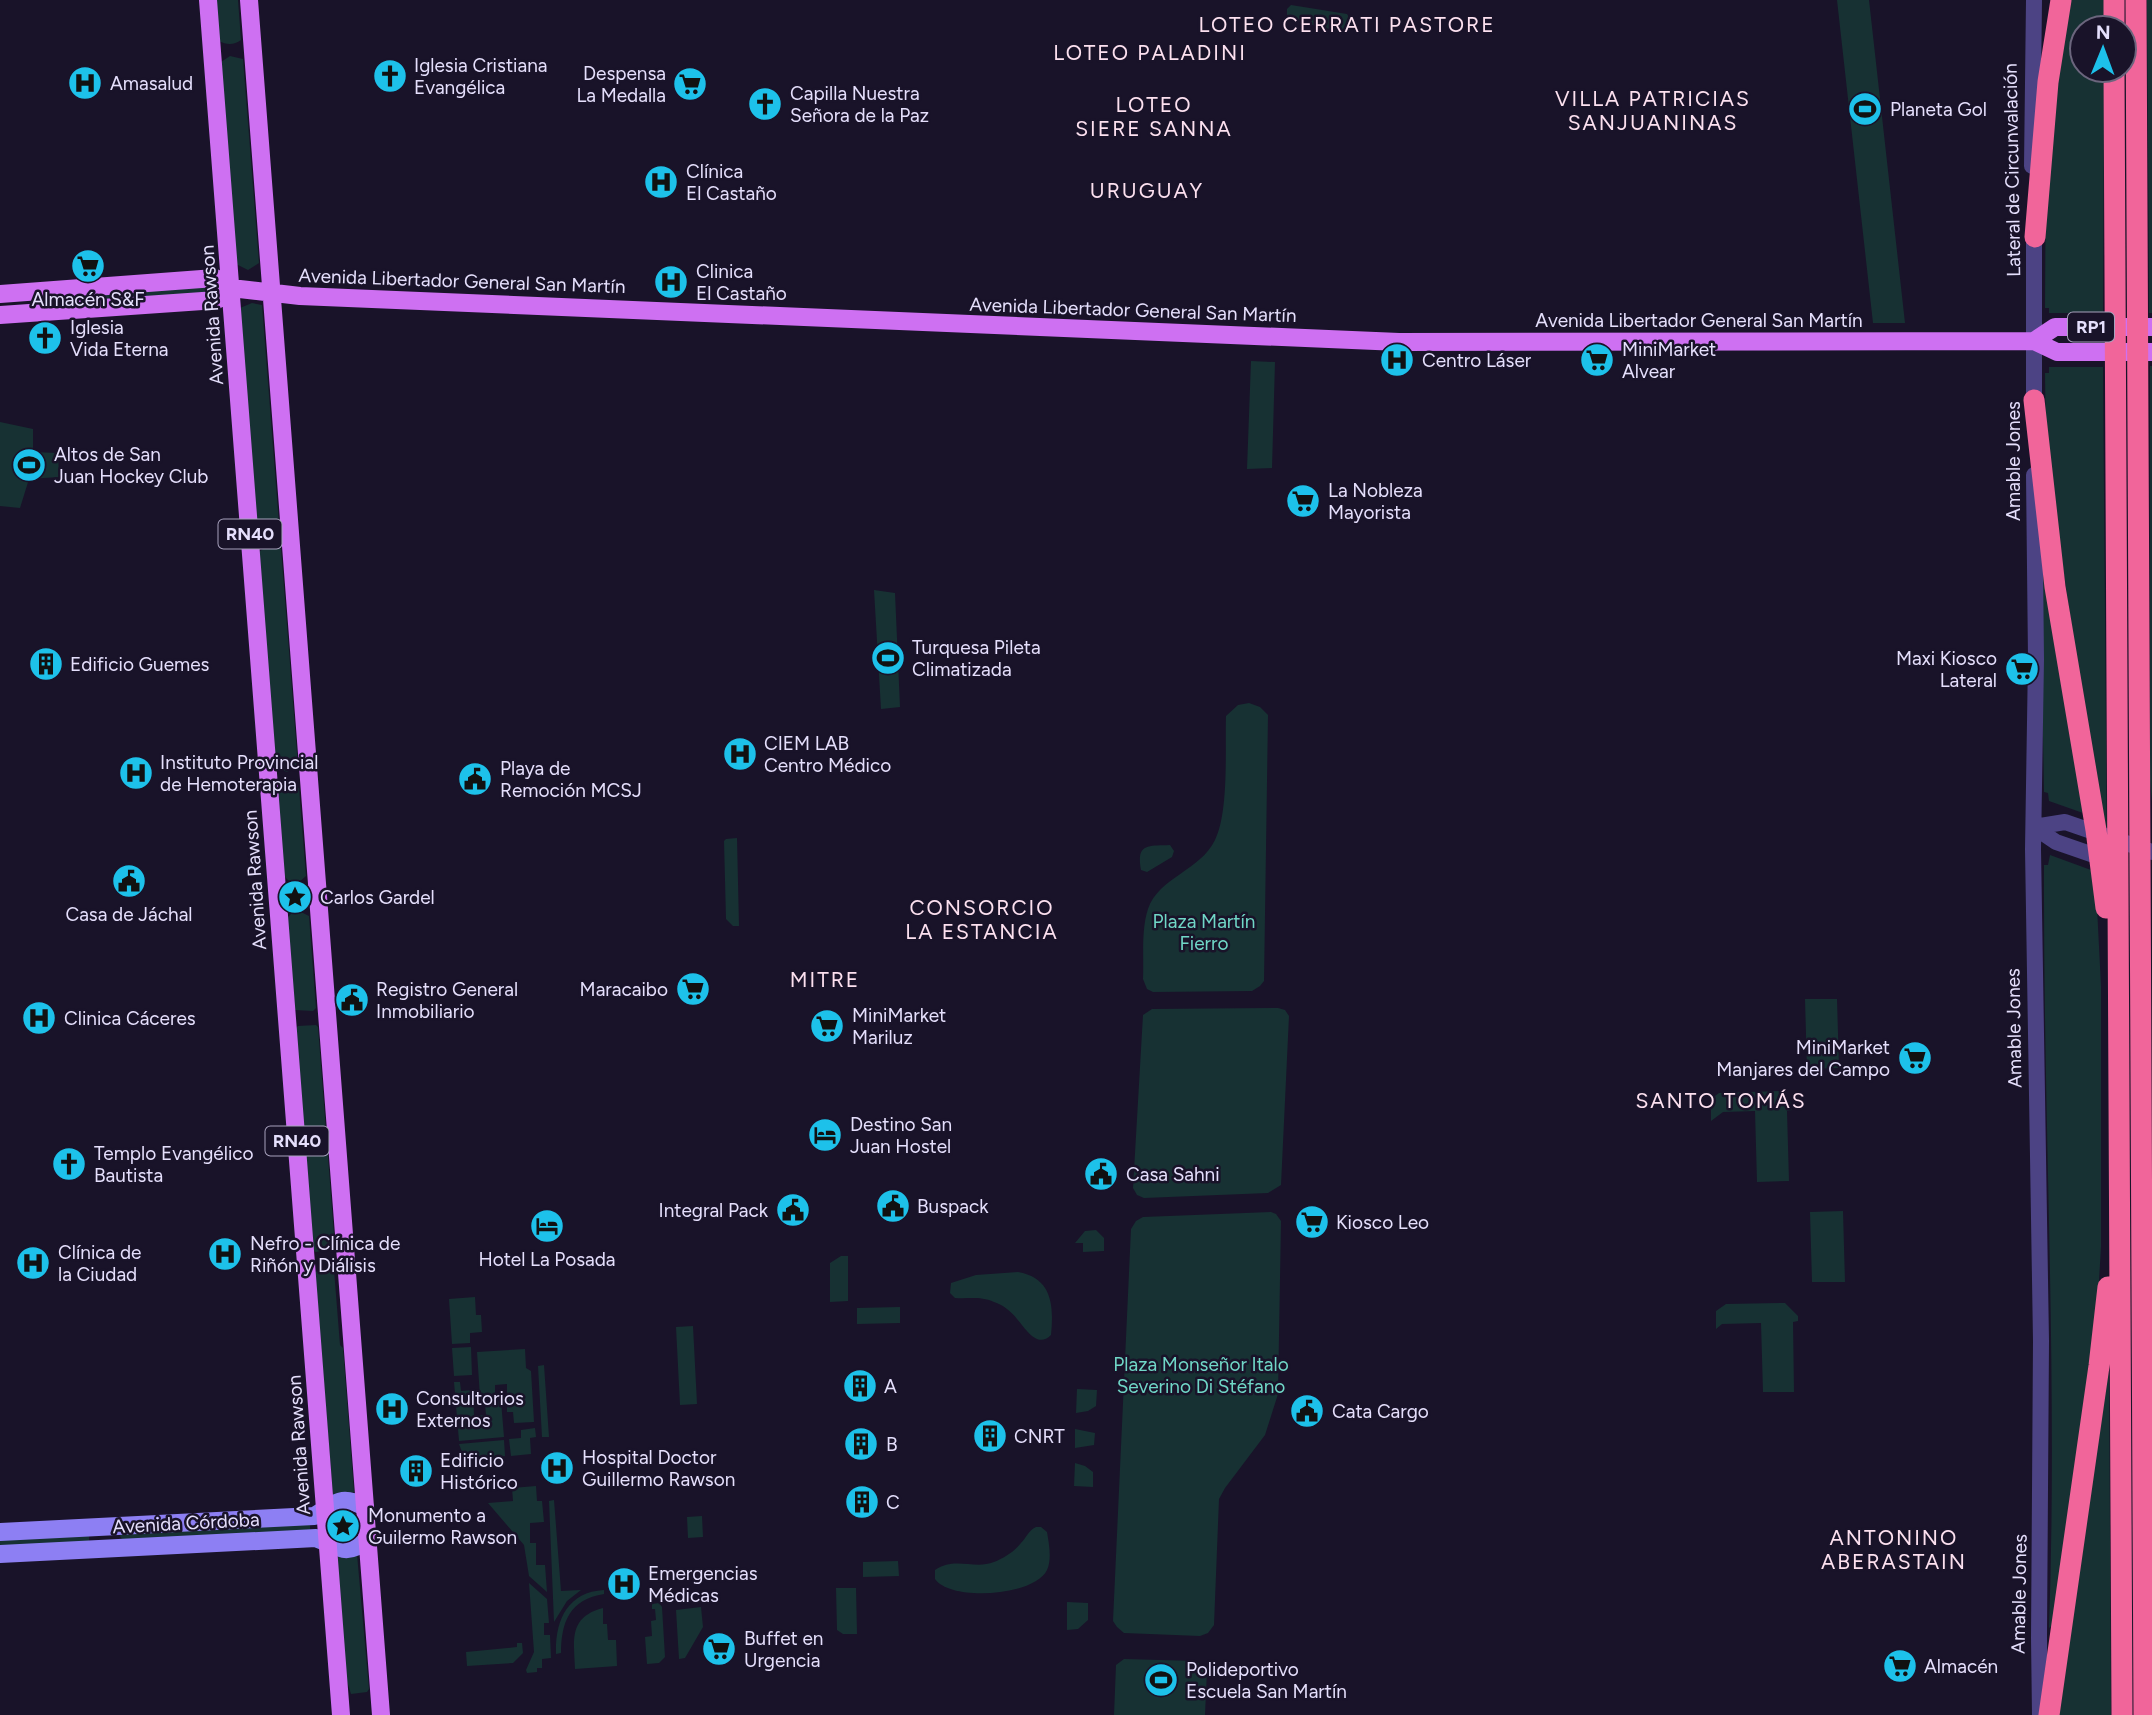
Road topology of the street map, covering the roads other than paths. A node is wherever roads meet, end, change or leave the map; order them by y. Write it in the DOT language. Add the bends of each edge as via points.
graph roads {
  1 [pos="208,0"];
  2 [pos="249,0"];
  3 [pos="2034,0"];
  4 [pos="2061,0"];
  5 [pos="2136,0"];
  6 [pos="2114,84"];
  7 [pos="2035,237"];
  8 [pos="231,288"];
  9 [pos="271,293"];
  10 [pos="0,294"];
  11 [pos="0,315"];
  12 [pos="2152,327"];
  13 [pos="2034,341"];
  14 [pos="2152,352"];
  15 [pos="2034,401"];
  16 [pos="2034,827"];
  17 [pos="2152,852"];
  18 [pos="2152,875"];
  19 [pos="2112,911"];
  20 [pos="2147,917"];
  21 [pos="2120,1184"];
  22 [pos="2141,1212"];
  23 [pos="2152,1313"];
  24 [pos="365,1507"];
  25 [pos="325,1508"];
  26 [pos="0,1532"];
  27 [pos="368,1539"];
  28 [pos="328,1545"];
  29 [pos="0,1554"];
  30 [pos="341,1715"];
  31 [pos="381,1715"];
  32 [pos="2040,1715"];
  33 [pos="2049,1715"];
  34 [pos="2122,1715"];
  35 [pos="2144,1715"];
  1 -- 8 [label="main road, Avenida Rawson / RN40"];
  2 -- 9 [label="main road, RN40"];
  3 -- 7 [label="street, Lateral de Circunvalación"];
  4 -- 7 [label="highway" via="2048,82"];
  5 -- 20 [label="highway" via="2139,807"];
  6 -- 19 [label="highway" via="2117,799"];
  7 -- 13 [label="street, Lateral de Circunvalación"];
  8 -- 9 [label="main road, Avenida Libertador General San Martín"];
  8 -- 10 [label="main road, Avenida Libertador General San Martín" via="215,278"];
  8 -- 11 [label="main road" via="217,300"];
  8 -- 25 [label="main road, Avenida Rawson / RN40"];
  9 -- 13 [label="main road, Avenida Libertador General San Martín" via="1399,342"];
  9 -- 24 [label="main road, RN40"];
  12 -- 13 [label="main road, Avenida Libertador General San Martín / RP1" via="2055,327"];
  13 -- 14 [label="main road, Avenida Libertador General San Martín / RP1" via="2057,352"];
  13 -- 15 [label="street, Amable Jones"];
  15 -- 16 [label="street, Amable Jones"];
  15 -- 19 [label="highway" via="2055,587"];
  16 -- 17 [label="street" via="2064,822"];
  16 -- 18 [label="street" via="2056,842"];
  16 -- 32 [label="street, Amable Jones" via="2042,1375"];
  19 -- 21 [label="highway"];
  20 -- 22 [label="highway" via="2141,1038"];
  21 -- 33 [label="highway" via="2101,1354"];
  21 -- 34 [label="highway"];
  22 -- 23 [label="highway"];
  22 -- 35 [label="highway"];
  24 -- 25 [label="main road, Avenida Córdoba" via="347,1501"];
  24 -- 27 [label="main road, RN40"];
  25 -- 26 [label="main road, Avenida Córdoba" via="314,1516"];
  25 -- 28 [label="main road, Avenida Rawson / RN40"];
  27 -- 28 [label="main road, Avenida Córdoba" via="346,1549"];
  27 -- 31 [label="main road, RN40"];
  28 -- 29 [label="main road, Avenida Córdoba" via="316,1538"];
  28 -- 30 [label="main road, Avenida Rawson / RN40"];
}
